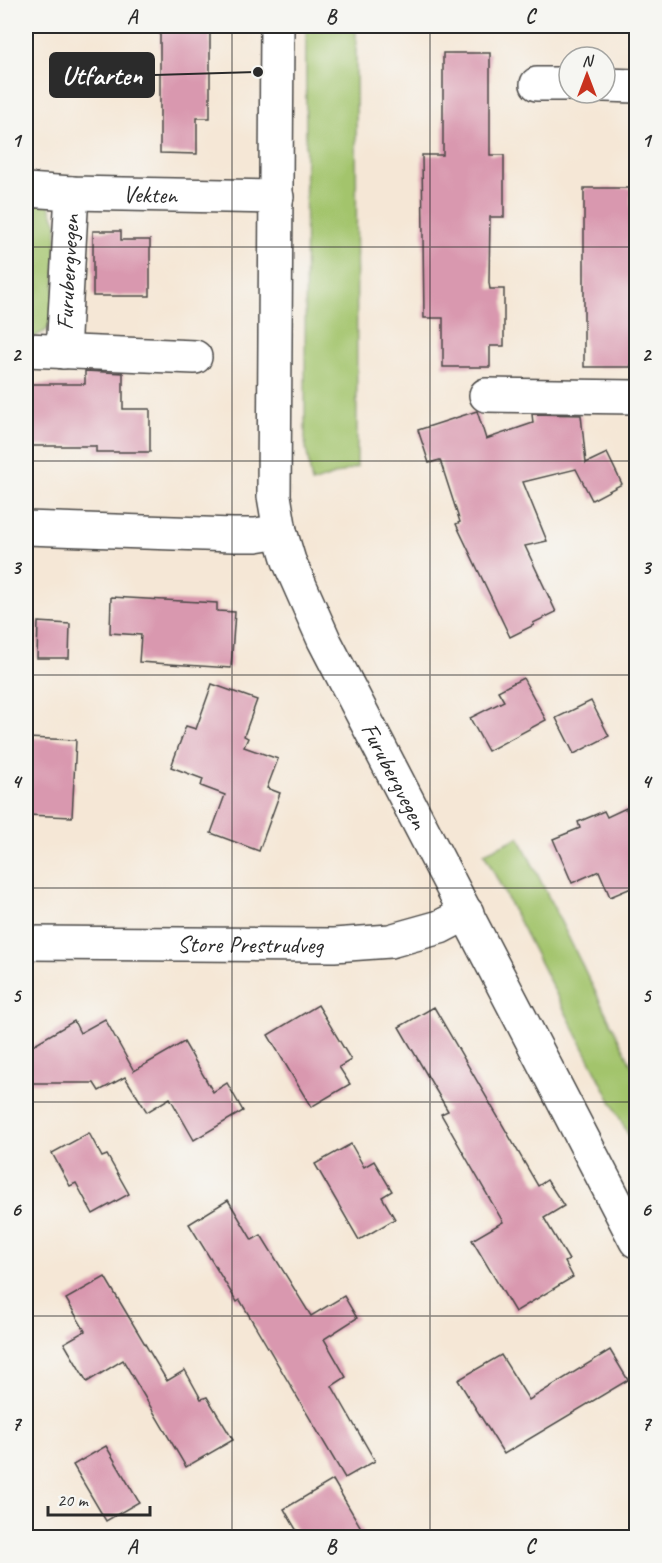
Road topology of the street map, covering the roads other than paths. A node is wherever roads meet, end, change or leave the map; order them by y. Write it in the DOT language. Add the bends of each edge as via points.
graph roads {
  1 [pos="277,26"];
  2 [pos="617,86"];
  3 [pos="636,86"];
  4 [pos="26,190"];
  5 [pos="72,194"];
  6 [pos="277,197"];
  7 [pos="26,350"];
  8 [pos="63,352"];
  9 [pos="195,357"];
  10 [pos="486,395"];
  11 [pos="636,397"];
  12 [pos="26,528"];
  13 [pos="280,531"];
  14 [pos="467,912"];
  15 [pos="26,943"];
  16 [pos="636,1241"];
  1 -- 6 [label="main road, Furubergvegen"];
  2 -- 3 [label="main road"];
  4 -- 5 [label="main road, Vekten"];
  5 -- 6 [label="main road, Vekten"];
  5 -- 8 [label="main road, Furubergvegen"];
  6 -- 13 [label="main road, Furubergvegen" via="274,496"];
  7 -- 8 [label="main road, Furubergvegen"];
  8 -- 9 [label="main road, Furubergvegen"];
  10 -- 11 [label="main road"];
  12 -- 13 [label="main road" via="233,536"];
  13 -- 14 [label="main road, Furubergvegen" via="324,640"];
  14 -- 15 [label="main road, Store Prestrudveg" via="440,927 390,941 334,945"];
  14 -- 16 [label="main road, Furubergvegen"];
}
